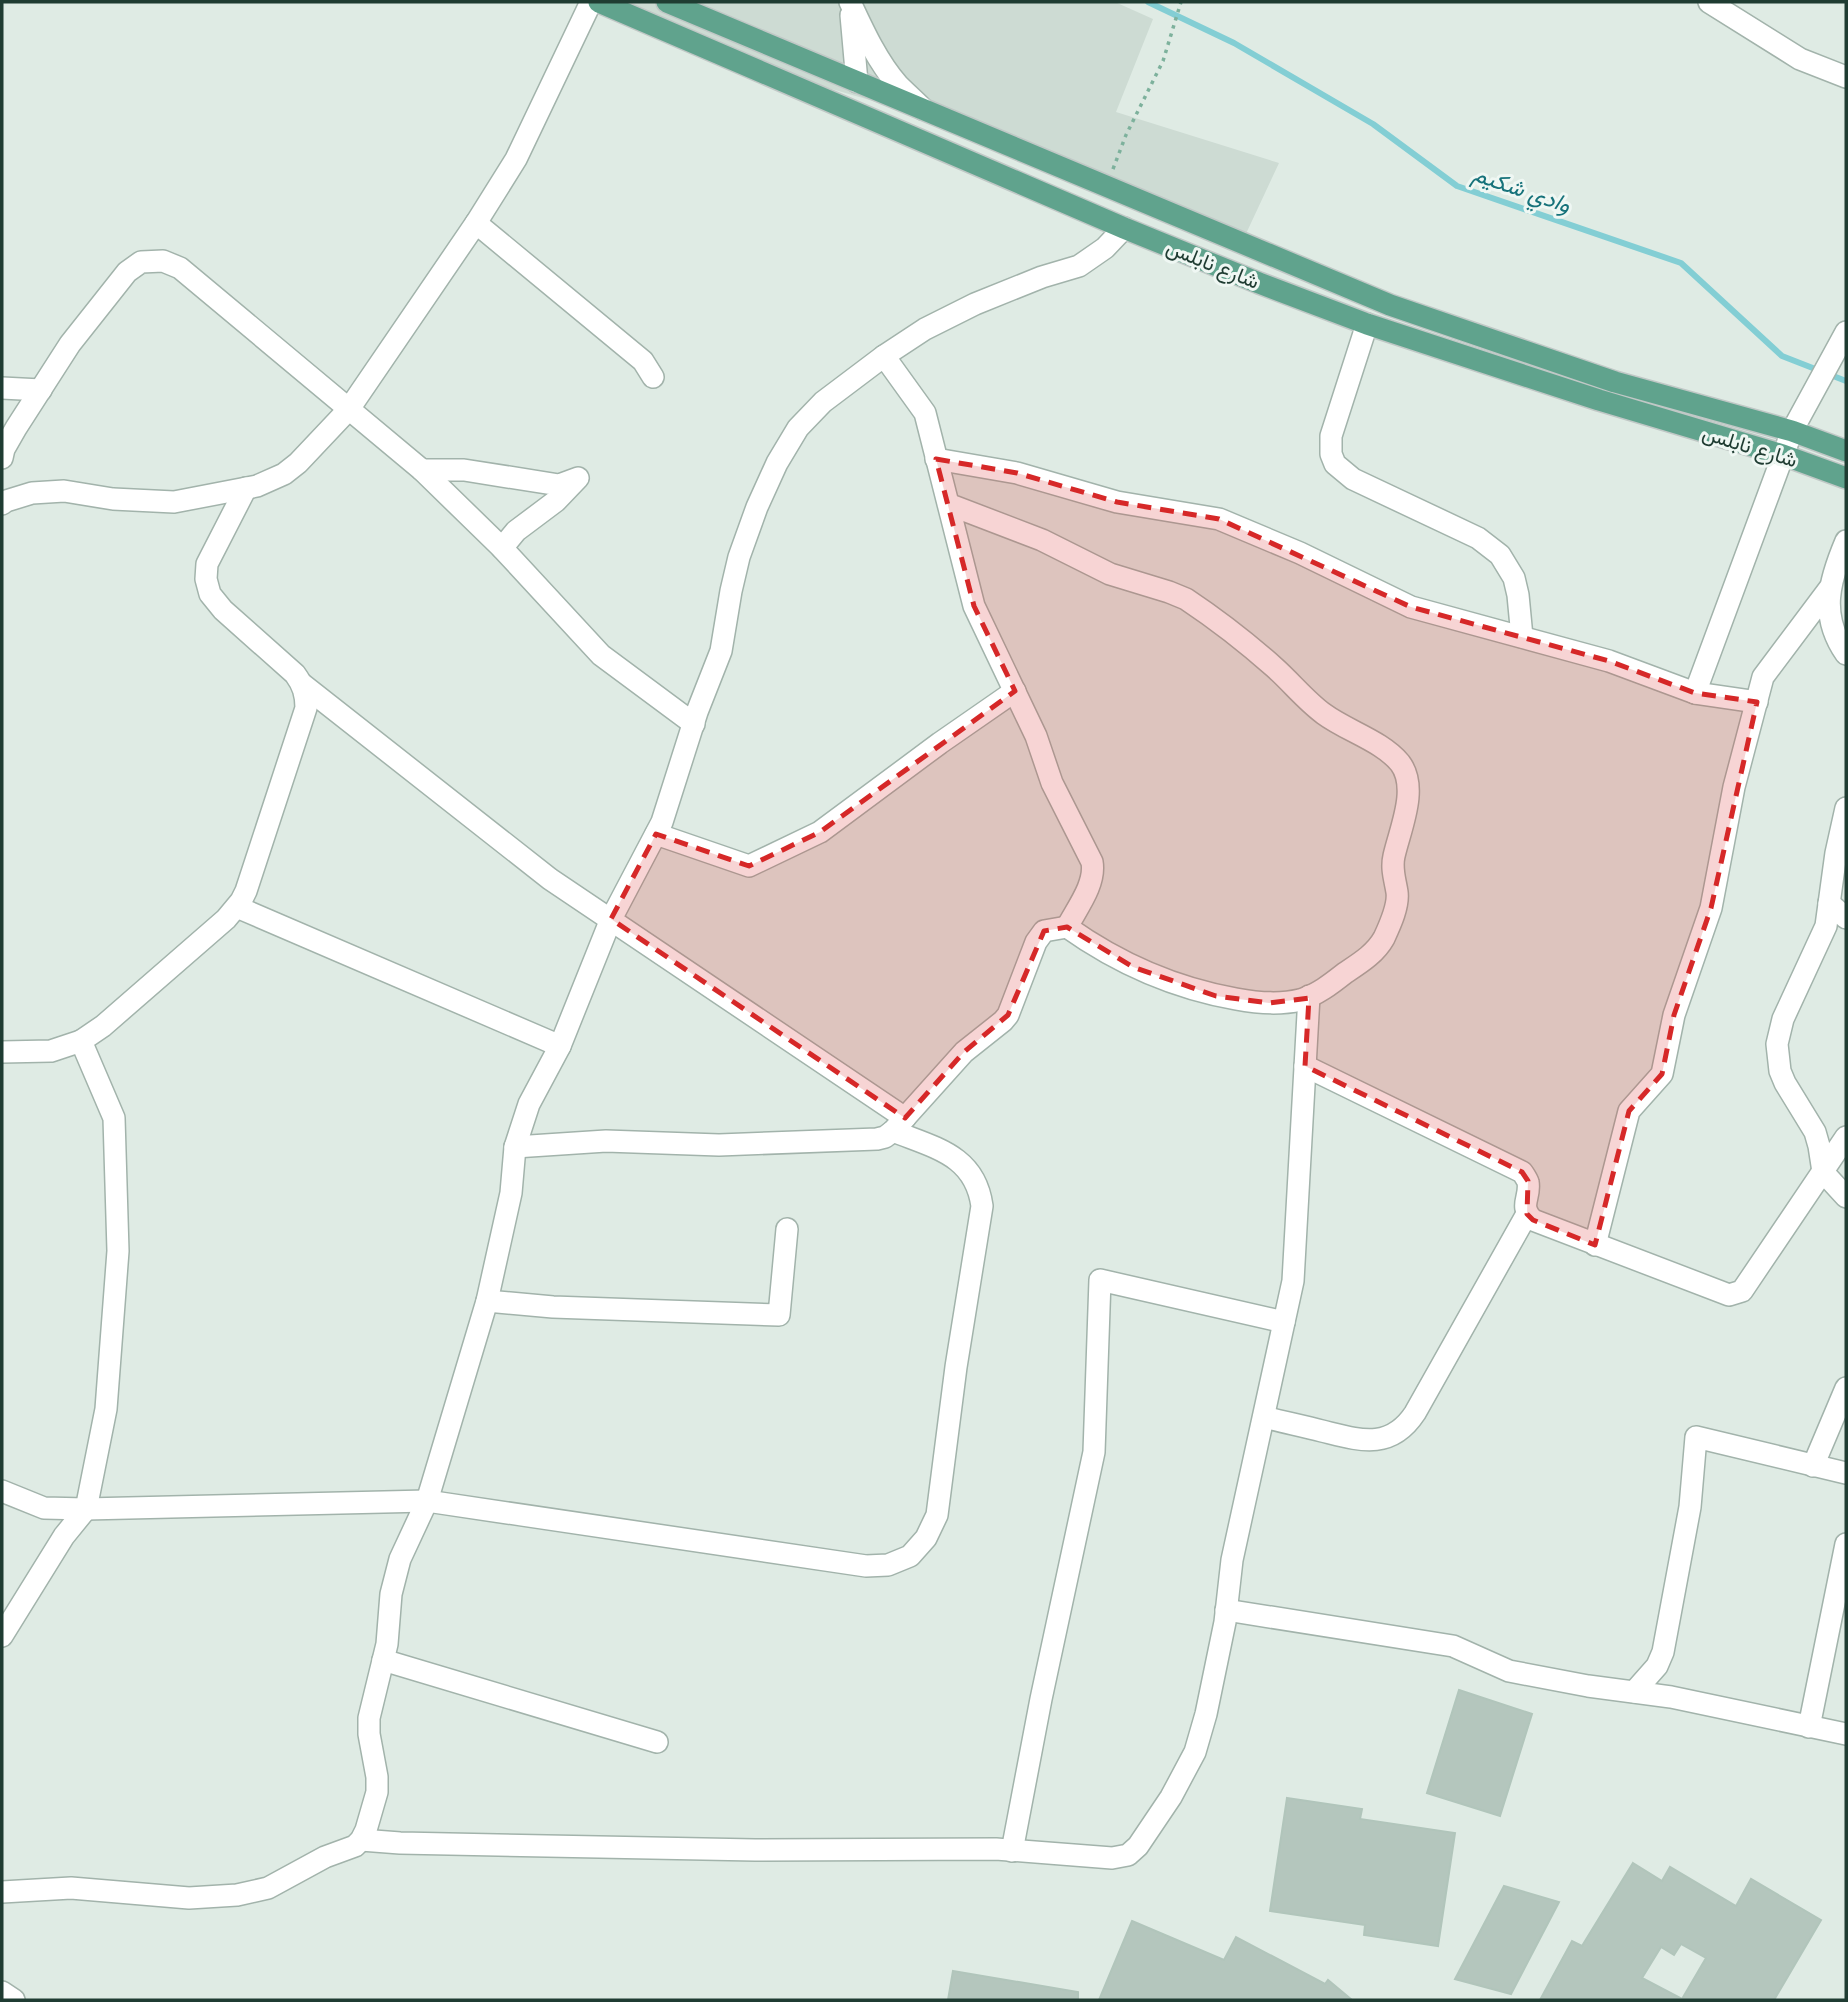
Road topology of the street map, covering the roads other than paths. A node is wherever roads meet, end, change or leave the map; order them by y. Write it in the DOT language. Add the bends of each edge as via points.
graph roads {
  1 [pos="591,2"];
  2 [pos="599,2"];
  3 [pos="667,2"];
  4 [pos="850,2"];
  5 [pos="1709,2"];
  6 [pos="1846,77"];
  7 [pos="857,82"];
  8 [pos="925,110"];
  9 [pos="476,223"];
  10 [pos="1124,228"];
  11 [pos="1367,324"];
  12 [pos="1846,332"];
  13 [pos="884,356"];
  14 [pos="653,377"];
  15 [pos="2,388"];
  16 [pos="41,390"];
  17 [pos="349,410"];
  18 [pos="1792,431"];
  19 [pos="1846,451"];
  20 [pos="1783,455"];
  21 [pos="2,458"];
  22 [pos="936,459"];
  23 [pos="422,470"];
  24 [pos="1846,478"];
  25 [pos="246,488"];
  26 [pos="3,499"];
  27 [pos="948,504"];
  28 [pos="1846,541"];
  29 [pos="502,548"];
  30 [pos="1829,589"];
  31 [pos="1522,638"];
  32 [pos="1846,654"];
  33 [pos="302,684"];
  34 [pos="1015,691"];
  35 [pos="1695,693"];
  36 [pos="1757,702"];
  37 [pos="694,724"];
  38 [pos="1846,808"];
  39 [pos="656,834"];
  40 [pos="1829,903"];
  41 [pos="237,907"];
  42 [pos="1846,918"];
  43 [pos="611,919"];
  44 [pos="1067,927"];
  45 [pos="1309,996"];
  46 [pos="81,1041"];
  47 [pos="560,1046"];
  48 [pos="2,1052"];
  49 [pos="1305,1066"];
  50 [pos="899,1125"];
  51 [pos="1846,1137"];
  52 [pos="515,1147"];
  53 [pos="1823,1171"];
  54 [pos="1846,1197"];
  55 [pos="1527,1214"];
  56 [pos="787,1229"];
  57 [pos="1595,1245"];
  58 [pos="487,1301"];
  59 [pos="1284,1322"];
  60 [pos="1846,1388"];
  61 [pos="1264,1417"];
  62 [pos="1813,1465"];
  63 [pos="1846,1473"];
  64 [pos="2,1491"];
  65 [pos="427,1501"];
  66 [pos="86,1509"];
  67 [pos="1846,1544"];
  68 [pos="1226,1610"];
  69 [pos="2,1636"];
  70 [pos="383,1660"];
  71 [pos="1634,1692"];
  72 [pos="1809,1727"];
  73 [pos="1846,1734"];
  74 [pos="657,1742"];
  75 [pos="362,1840"];
  76 [pos="1012,1851"];
  77 [pos="2,1892"];
  78 [pos="2,1992"];
  79 [pos="14,2000"];
  1 -- 9 [label="street" via="516,159"];
  2 -- 10 [label="main road, شارع نابلس"];
  3 -- 7 [label="main road, شارع نابلس"];
  4 -- 7 [label="street"];
  4 -- 8 [label="street" via="883,64"];
  5 -- 6 [label="street" via="1800,58"];
  7 -- 8 [label="main road, شارع نابلس"];
  8 -- 18 [label="main road, شارع نابلس" via="1390,305 1615,382"];
  9 -- 14 [label="street" via="643,361"];
  9 -- 17 [label="street"];
  10 -- 11 [label="main road, شارع نابلس"];
  10 -- 13 [label="street" via="1079,266 975,304"];
  11 -- 20 [label="main road, شارع نابلس"];
  11 -- 31 [label="street" via="1331,436 1335,464 1353,479 1491,546 1514,578"];
  12 -- 18 [label="street"];
  13 -- 22 [label="street" via="925,413"];
  13 -- 37 [label="street" via="823,402 798,428 777,463 739,557 721,651"];
  15 -- 16 [label="street"];
  16 -- 17 [label="street" via="70,344 127,272 141,262 163,261 180,268"];
  16 -- 21 [label="street"];
  17 -- 23 [label="street"];
  17 -- 25 [label="street" via="284,474"];
  18 -- 19 [label="main road, شارع نابلس"];
  18 -- 20 [label="street"];
  20 -- 24 [label="main road, شارع نابلس"];
  20 -- 35 [label="street"];
  22 -- 27 [label="street"];
  22 -- 31 [label="street" via="1017,473 1117,502 1219,519 1411,607"];
  23 -- 29 [label="street"];
  23 -- 29 [label="street" via="464,470 559,485 578,478"];
  25 -- 26 [label="street" via="174,502 64,491"];
  25 -- 33 [label="street" via="207,564 210,594"];
  27 -- 34 [label="street" via="974,606"];
  27 -- 45 [label="street" via="1042,540 1110,574 1186,599 1274,666 1324,714 1378,745 1400,764 1407,803 1393,859 1397,902 1388,929 1375,951"];
  28 -- 30 [label="street"];
  29 -- 37 [label="street" via="601,656"];
  30 -- 32 [label="street" via="1831,620"];
  30 -- 36 [label="street" via="1763,677"];
  31 -- 35 [label="street" via="1609,661"];
  33 -- 41 [label="street" via="304,720"];
  33 -- 43 [label="street" via="550,879"];
  34 -- 39 [label="street" via="820,832 749,866"];
  34 -- 44 [label="street" via="1094,871"];
  35 -- 36 [label="street"];
  36 -- 57 [label="street" via="1734,788 1712,908 1674,1015 1662,1074 1629,1111"];
  37 -- 39 [label="street"];
  38 -- 40 [label="street"];
  39 -- 43 [label="street"];
  40 -- 42 [label="street"];
  40 -- 53 [label="street" via="1826,926 1783,1019 1777,1044 1780,1071 1815,1132"];
  41 -- 46 [label="street"];
  41 -- 47 [label="street"];
  43 -- 47 [label="street"];
  43 -- 50 [label="street"];
  44 -- 45 [label="street" via="1107,954 1187,988 1269,1003"];
  44 -- 50 [label="street" via="1044,931 1008,1015 964,1052"];
  45 -- 49 [label="street"];
  46 -- 48 [label="street" via="51,1051"];
  46 -- 66 [label="street" via="114,1118 118,1251 106,1409"];
  47 -- 52 [label="street" via="529,1104"];
  49 -- 55 [label="street" via="1522,1172 1528,1181"];
  49 -- 59 [label="street" via="1293,1280"];
  50 -- 52 [label="street" via="877,1139 719,1145 606,1141"];
  50 -- 65 [label="street" via="962,1163 976,1183 982,1206 937,1515 910,1556 888,1565 866,1566"];
  51 -- 53 [label="street"];
  52 -- 58 [label="street" via="511,1193"];
  53 -- 54 [label="street"];
  53 -- 57 [label="street" via="1742,1291 1729,1295"];
  55 -- 57 [label="street"];
  55 -- 61 [label="street" via="1403,1429 1369,1441"];
  56 -- 58 [label="street" via="779,1315"];
  58 -- 65 [label="street"];
  59 -- 61 [label="street"];
  59 -- 76 [label="street" via="1100,1280 1094,1452"];
  60 -- 62 [label="street"];
  61 -- 68 [label="street" via="1232,1560"];
  62 -- 63 [label="street"];
  62 -- 71 [label="street" via="1696,1437 1690,1507 1663,1652"];
  64 -- 66 [label="street" via="44,1508"];
  65 -- 66 [label="street"];
  65 -- 70 [label="street" via="400,1559"];
  66 -- 69 [label="street"];
  67 -- 72 [label="street"];
  68 -- 71 [label="street" via="1453,1646 1509,1671"];
  68 -- 76 [label="street" via="1195,1752 1138,1846 1128,1855 1112,1858"];
  70 -- 74 [label="street"];
  70 -- 75 [label="street" via="369,1718 377,1792"];
  71 -- 72 [label="street"];
  72 -- 73 [label="street"];
  75 -- 76 [label="street"];
  75 -- 77 [label="street" via="268,1888 237,1895 189,1898 71,1888"];
  78 -- 79 [label="street"];
}
